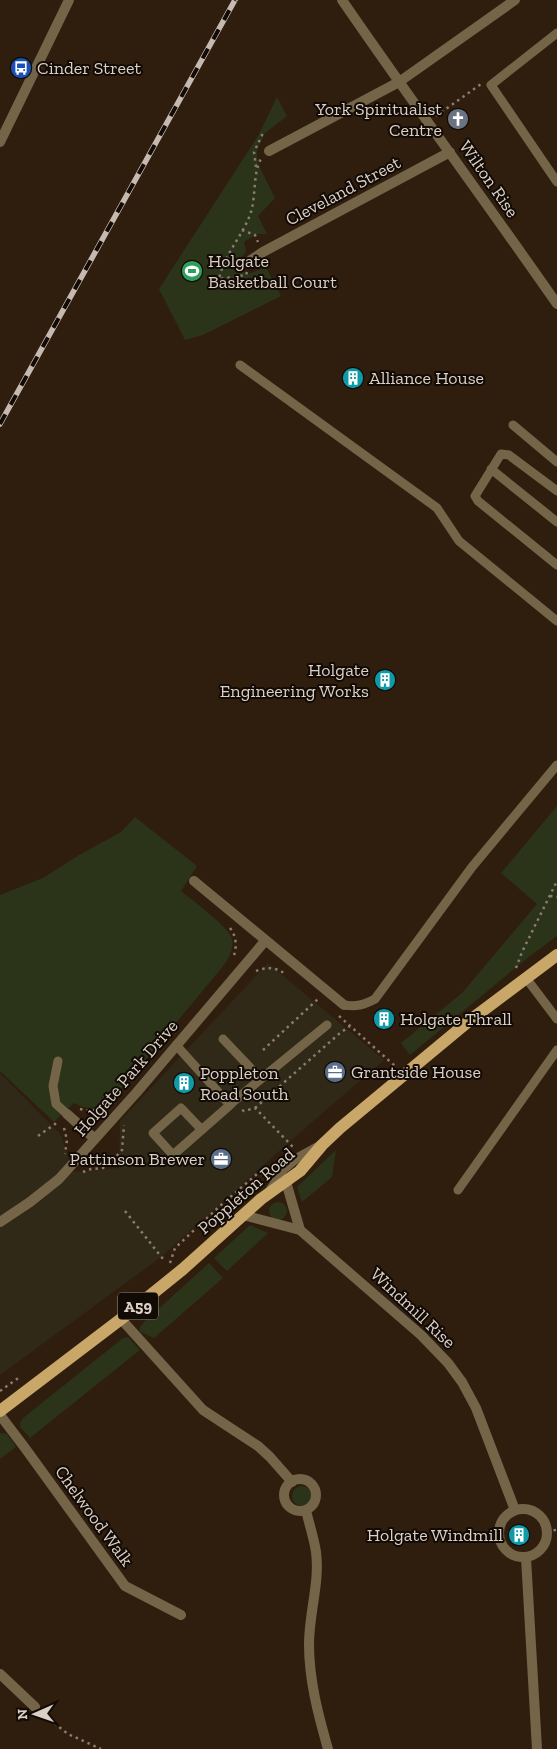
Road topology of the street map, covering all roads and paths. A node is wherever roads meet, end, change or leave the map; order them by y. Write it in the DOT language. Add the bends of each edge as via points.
graph roads {
  1 [pos="69,0"];
  2 [pos="342,0"];
  3 [pos="514,0"];
  4 [pos="557,33"];
  5 [pos="398,82"];
  6 [pos="491,85"];
  7 [pos="428,122"];
  8 [pos="0,142"];
  9 [pos="269,151"];
  10 [pos="450,152"];
  11 [pos="557,182"];
  12 [pos="242,230"];
  13 [pos="262,252"];
  14 [pos="251,260"];
  15 [pos="557,304"];
  16 [pos="240,365"];
  17 [pos="513,425"];
  18 [pos="557,462"];
  19 [pos="491,469"];
  20 [pos="557,491"];
  21 [pos="557,522"];
  22 [pos="557,565"];
  23 [pos="557,622"];
  24 [pos="557,765"];
  25 [pos="194,881"];
  26 [pos="557,881"];
  27 [pos="550,896"];
  28 [pos="557,897"];
  29 [pos="228,925"];
  30 [pos="265,941"];
  31 [pos="557,955"];
  32 [pos="230,962"];
  33 [pos="515,971"];
  34 [pos="526,978"];
  35 [pos="318,999"];
  36 [pos="344,1005"];
  37 [pos="557,1019"];
  38 [pos="327,1025"];
  39 [pos="350,1026"];
  40 [pos="223,1039"];
  41 [pos="176,1045"];
  42 [pos="263,1050"];
  43 [pos="557,1050"];
  44 [pos="58,1061"];
  45 [pos="261,1079"];
  46 [pos="113,1099"];
  47 [pos="232,1103"];
  48 [pos="255,1108"];
  49 [pos="63,1118"];
  50 [pos="202,1130"];
  51 [pos="38,1136"];
  52 [pos="95,1139"];
  53 [pos="322,1145"];
  54 [pos="299,1152"];
  55 [pos="61,1160"];
  56 [pos="257,1174"];
  57 [pos="286,1182"];
  58 [pos="458,1190"];
  59 [pos="269,1192"];
  60 [pos="125,1211"];
  61 [pos="243,1215"];
  62 [pos="0,1222"];
  63 [pos="300,1230"];
  64 [pos="175,1248"];
  65 [pos="164,1259"];
  66 [pos="121,1319"];
  67 [pos="0,1411"];
  68 [pos="0,1415"];
  69 [pos="292,1482"];
  70 [pos="306,1510"];
  71 [pos="515,1510"];
  72 [pos="552,1531"];
  73 [pos="526,1558"];
  74 [pos="181,1615"];
  75 [pos="0,1674"];
  76 [pos="35,1707"];
  77 [pos="101,1749"];
  78 [pos="328,1749"];
  79 [pos="537,1749"];
  1 -- 8 [label="street"];
  2 -- 5 [label="street, Wilton Rise"];
  3 -- 5 [label="street"];
  4 -- 6 [label="lane"];
  5 -- 7 [label="street, Wilton Rise"];
  5 -- 9 [label="street"];
  6 -- 7 [label="path" via="483,82"];
  6 -- 11 [label="lane"];
  7 -- 10 [label="street, Wilton Rise"];
  9 -- 12 [label="path" via="256,168 254,199"];
  10 -- 13 [label="street, Cleveland Street"];
  10 -- 15 [label="street, Wilton Rise"];
  12 -- 13 [label="path" via="255,235"];
  12 -- 14 [label="path" via="221,268 219,279 246,275"];
  13 -- 14 [label="street, Cleveland Street"];
  16 -- 23 [label="lane" via="437,508 459,541"];
  17 -- 18 [label="lane"];
  19 -- 20 [label="lane" via="501,454 509,455"];
  19 -- 21 [label="lane"];
  19 -- 22 [label="lane" via="475,496 478,501"];
  24 -- 36 [label="lane" via="472,867 375,999 365,1004"];
  25 -- 30 [label="street"];
  26 -- 27 [label="path"];
  27 -- 28 [label="path"];
  27 -- 33 [label="path"];
  29 -- 32 [label="path" via="235,934 236,946"];
  30 -- 36 [label="street"];
  30 -- 41 [label="street, Holgate Park Drive"];
  31 -- 34 [label="main road, Poppleton Road / A59"];
  34 -- 37 [label="lane"];
  34 -- 53 [label="main road, Poppleton Road / A59"];
  35 -- 42 [label="path"];
  38 -- 45 [label="lane"];
  39 -- 48 [label="path"];
  40 -- 45 [label="lane"];
  41 -- 47 [label="lane"];
  41 -- 52 [label="street, Holgate Park Drive"];
  43 -- 58 [label="lane"];
  44 -- 49 [label="lane" via="53,1086 56,1104"];
  45 -- 47 [label="lane"];
  46 -- 49 [label="path" via="101,1108 83,1110 75,1106"];
  47 -- 48 [label="path" via="244,1112"];
  47 -- 50 [label="lane"];
  48 -- 54 [label="path"];
  49 -- 51 [label="path"];
  49 -- 52 [label="street"];
  49 -- 55 [label="path" via="67,1140"];
  50 -- 50 [label="lane" via="181,1108 153,1133 173,1155"];
  52 -- 62 [label="street, Holgate Park Drive" via="59,1179"];
  53 -- 57 [label="main road, Poppleton Road / A59"];
  53 -- 59 [label="lane" via="297,1158 283,1170"];
  56 -- 64 [label="path"];
  57 -- 59 [label="main road, Poppleton Road / A59"];
  57 -- 63 [label="street"];
  59 -- 61 [label="main road, Poppleton Road / A59"];
  60 -- 65 [label="path"];
  61 -- 63 [label="street, Windmill Rise"];
  61 -- 66 [label="main road, Poppleton Road / A59"];
  63 -- 71 [label="street, Windmill Rise" via="421,1335 448,1363 476,1408"];
  66 -- 67 [label="main road, Poppleton Road / A59"];
  66 -- 69 [label="street" via="204,1410 258,1446"];
  68 -- 74 [label="street, Chelwood Walk" via="124,1586"];
  69 -- 70 [label="street" via="285,1490 287,1504 295,1511"];
  69 -- 70 [label="street" via="308,1481 315,1490 316,1501"];
  70 -- 78 [label="street" via="316,1553 309,1644 311,1676 316,1709"];
  71 -- 72 [label="street" via="536,1513"];
  71 -- 73 [label="street" via="502,1520 498,1535 504,1550 518,1558"];
  72 -- 73 [label="street" via="540,1551"];
  73 -- 79 [label="street"];
  75 -- 76 [label="street"];
  76 -- 77 [label="path" via="68,1734"];
}
